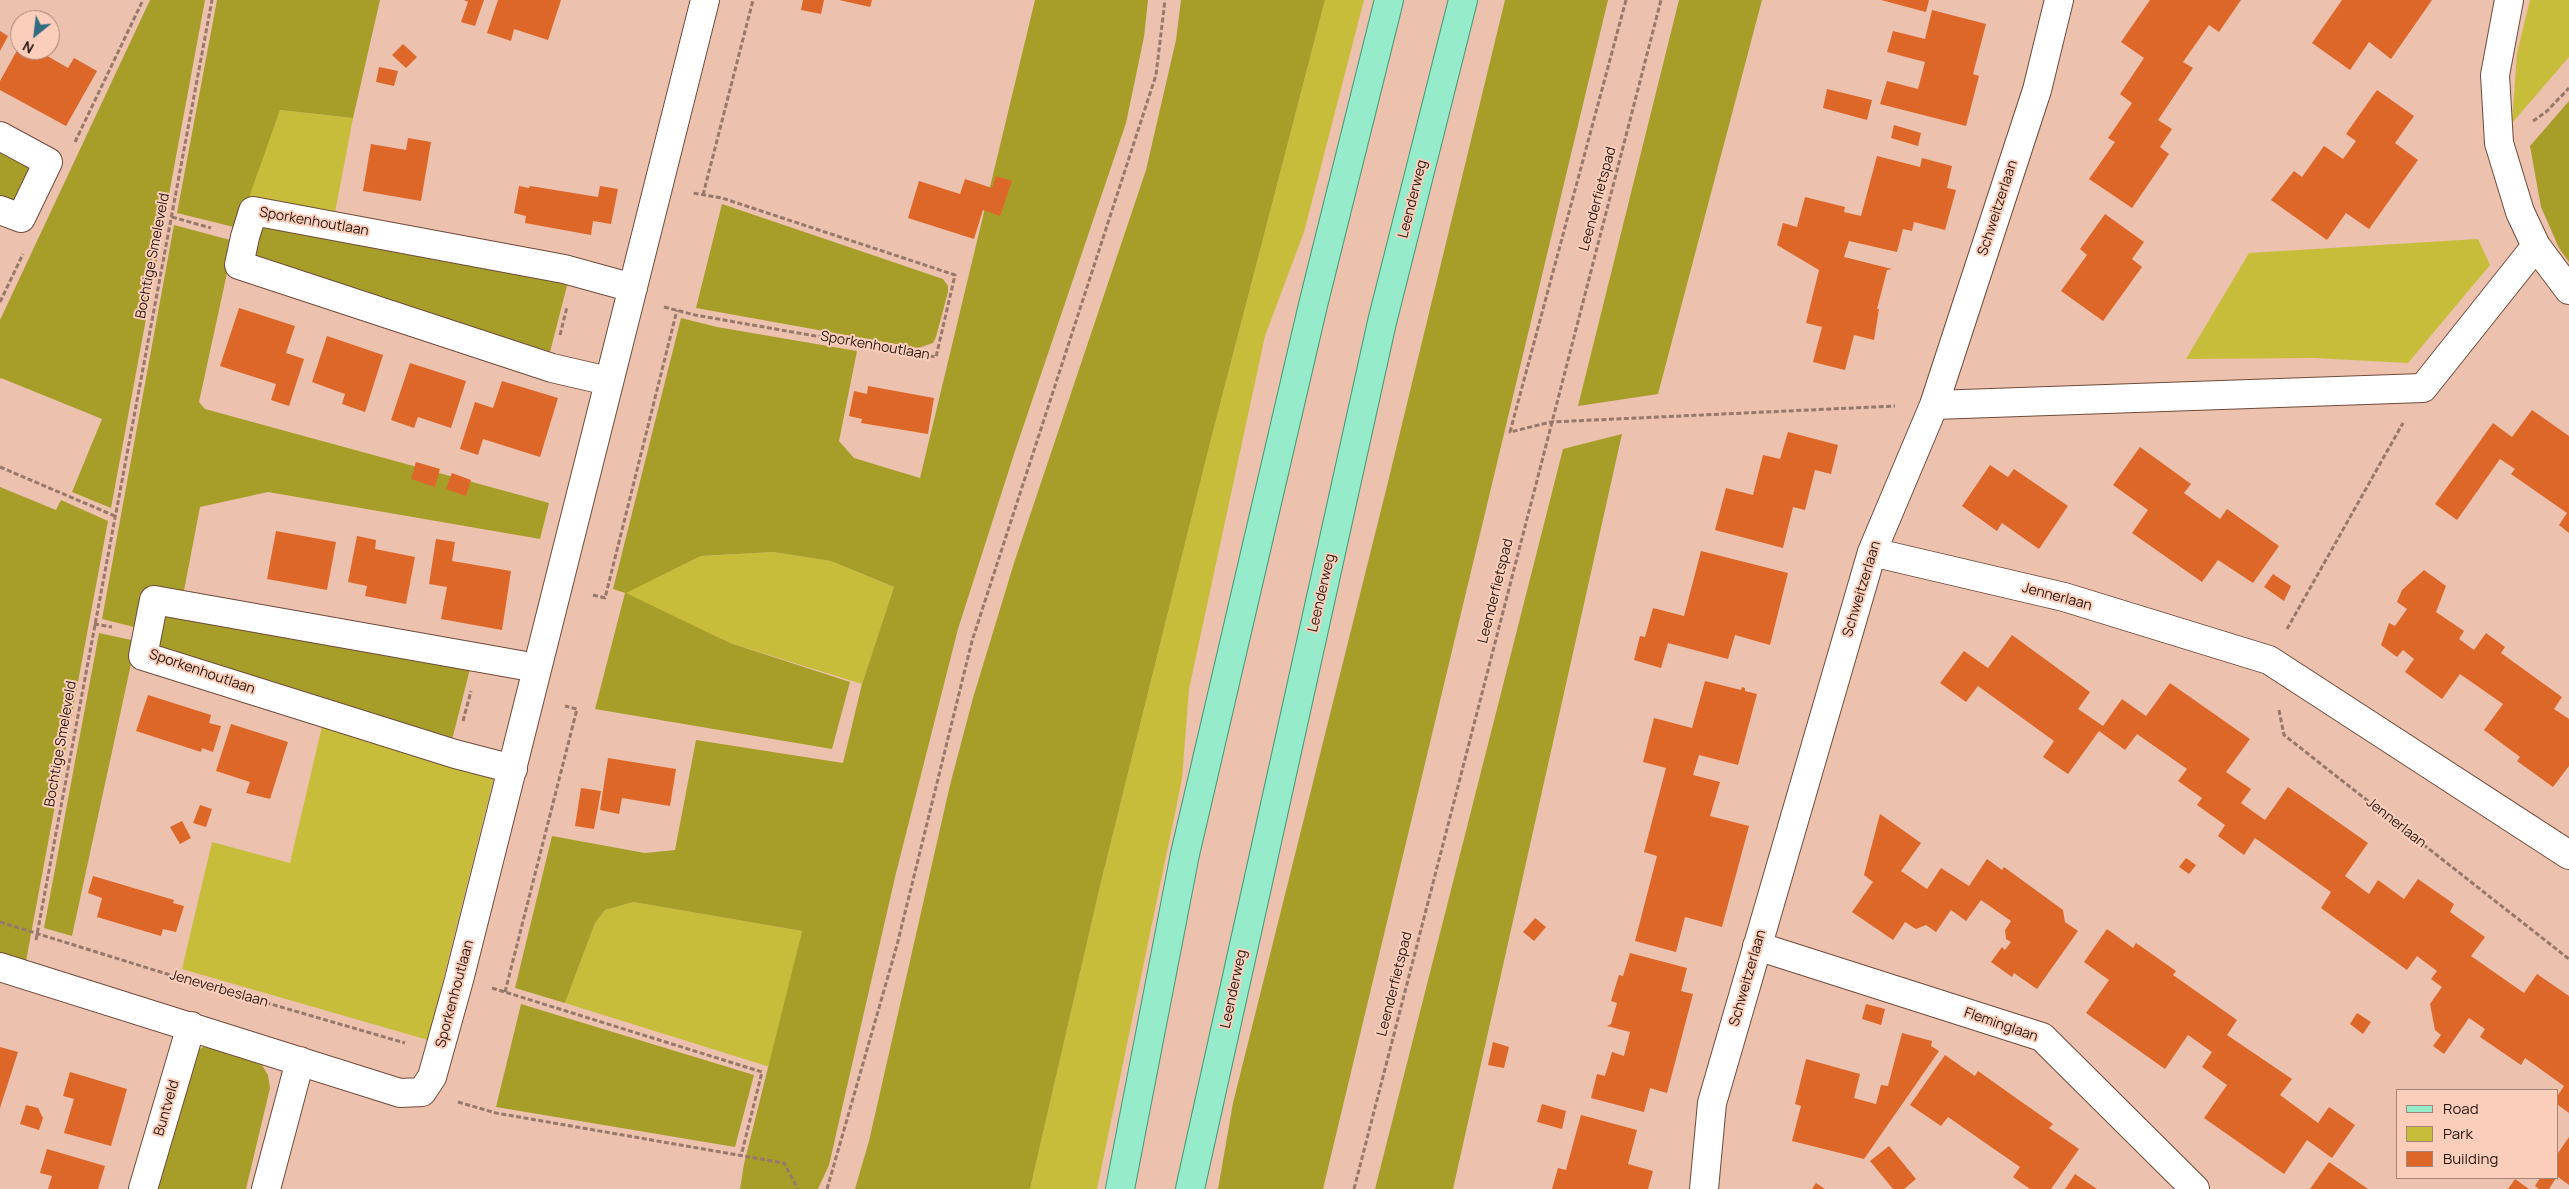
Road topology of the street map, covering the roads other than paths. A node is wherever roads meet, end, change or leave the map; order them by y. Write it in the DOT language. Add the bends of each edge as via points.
graph roads {
  1 [pos="704,0"];
  2 [pos="1389,0"];
  3 [pos="1463,0"];
  4 [pos="2059,0"];
  5 [pos="2509,0"];
  6 [pos="0,136"];
  7 [pos="0,210"];
  8 [pos="2536,246"];
  9 [pos="2569,290"];
  10 [pos="631,292"];
  11 [pos="608,381"];
  12 [pos="1934,405"];
  13 [pos="1872,552"];
  14 [pos="537,668"];
  15 [pos="513,770"];
  16 [pos="2569,855"];
  17 [pos="1757,946"];
  18 [pos="0,967"];
  19 [pos="191,1026"];
  20 [pos="300,1061"];
  21 [pos="143,1189"];
  22 [pos="266,1189"];
  23 [pos="1120,1189"];
  24 [pos="1190,1189"];
  25 [pos="1704,1189"];
  26 [pos="2194,1189"];
  1 -- 10 [label="street, Sporkenhoutlaan"];
  2 -- 23 [label="main road" via="1313,305 1185,854"];
  3 -- 24 [label="main road, Leenderweg" via="1380,332"];
  4 -- 12 [label="street, Schweitzerlaan" via="2037,90"];
  5 -- 8 [label="street" via="2495,75 2499,142 2520,212"];
  6 -- 7 [label="street" via="48,162 21,218"];
  8 -- 9 [label="street"];
  8 -- 12 [label="street" via="2423,388"];
  10 -- 11 [label="street, Sporkenhoutlaan"];
  10 -- 11 [label="street, Sporkenhoutlaan" via="575,272 253,211 245,237 239,265 552,368"];
  11 -- 14 [label="street, Sporkenhoutlaan"];
  12 -- 13 [label="street, Schweitzerlaan"];
  13 -- 16 [label="street, Jennerlaan" via="2064,597 2269,660"];
  13 -- 17 [label="street, Schweitzerlaan"];
  14 -- 15 [label="street, Sporkenhoutlaan"];
  14 -- 15 [label="street, Sporkenhoutlaan" via="154,600 144,656"];
  15 -- 20 [label="street, Sporkenhoutlaan" via="440,1053 432,1078 422,1092 400,1093"];
  17 -- 25 [label="street, Schweitzerlaan" via="1712,1103"];
  17 -- 26 [label="street, Fleminglaan" via="2042,1037"];
  18 -- 19 [label="street"];
  19 -- 20 [label="street"];
  19 -- 21 [label="street, Buntveld"];
  20 -- 22 [label="street"];
}
